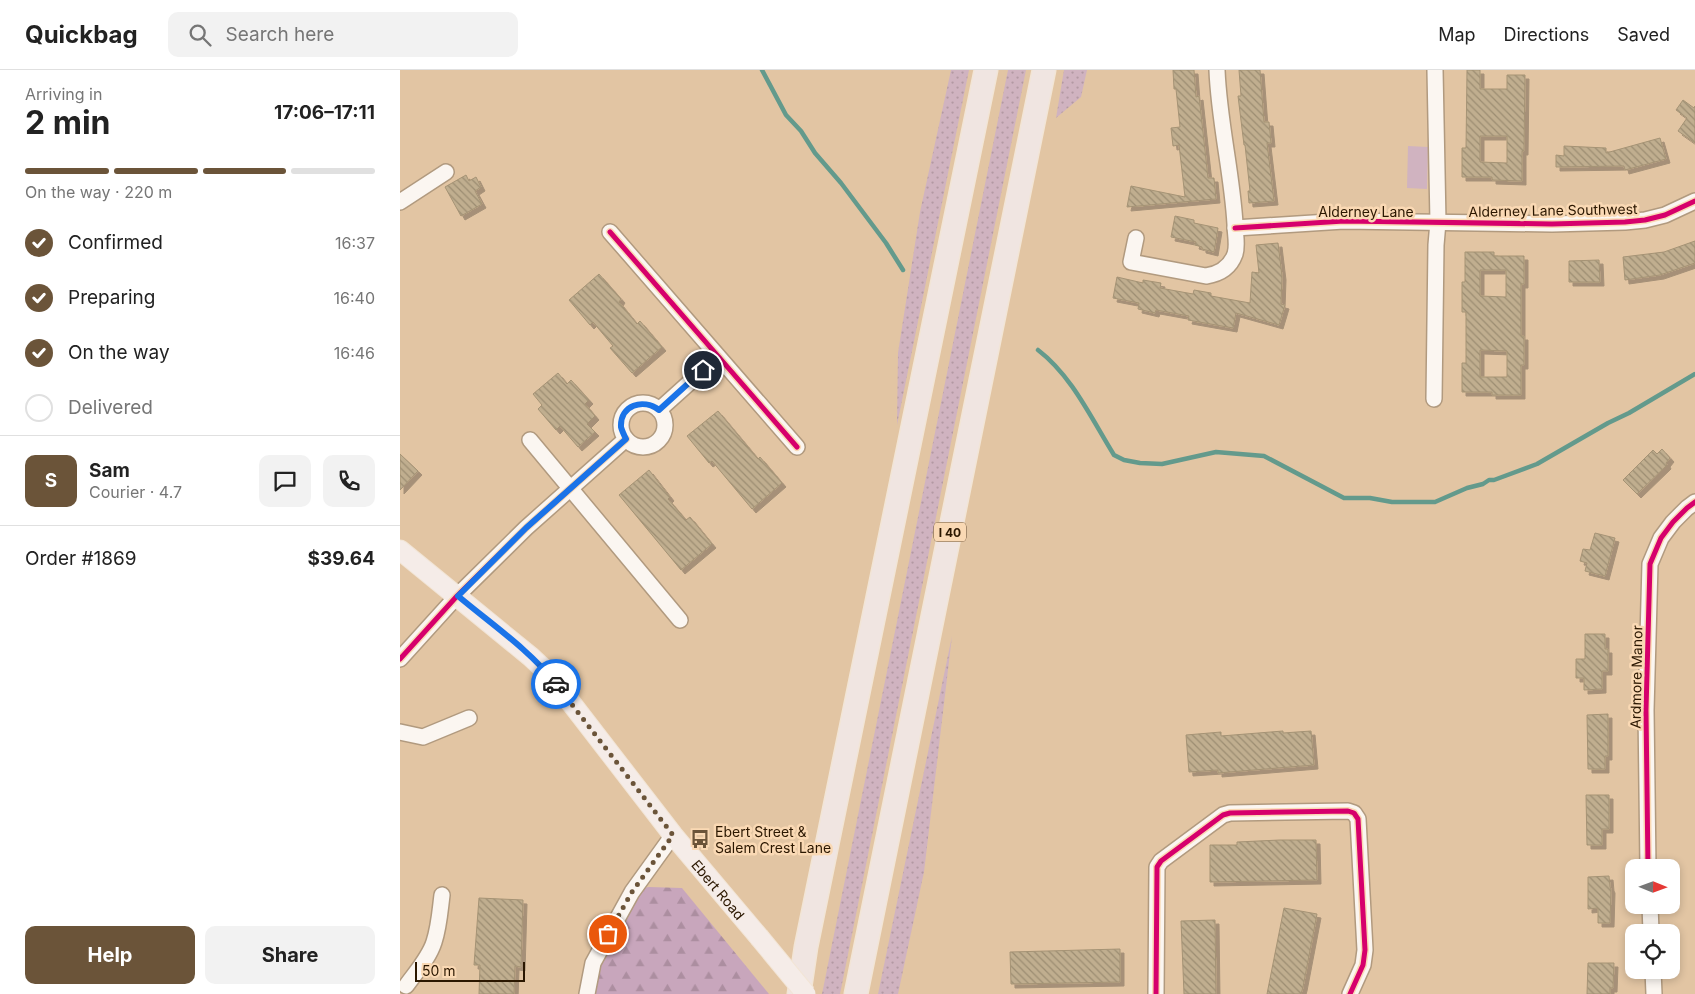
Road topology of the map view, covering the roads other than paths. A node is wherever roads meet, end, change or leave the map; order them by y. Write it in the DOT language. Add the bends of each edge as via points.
graph roads {
  1 [pos="986,70"];
  2 [pos="1044,70"];
  3 [pos="1217,70"];
  4 [pos="1435,70"];
  5 [pos="446,172"];
  6 [pos="1695,201"];
  7 [pos="400,202"];
  8 [pos="1438,222"];
  9 [pos="1235,228"];
  10 [pos="610,232"];
  11 [pos="1136,238"];
  12 [pos="718,357"];
  13 [pos="1434,398"];
  14 [pos="659,410"];
  15 [pos="626,439"];
  16 [pos="530,440"];
  17 [pos="797,447"];
  18 [pos="571,488"];
  19 [pos="1695,502"];
  20 [pos="400,550"];
  21 [pos="458,596"];
  22 [pos="680,620"];
  23 [pos="400,658"];
  24 [pos="470,718"];
  25 [pos="400,732"];
  26 [pos="673,835"];
  27 [pos="1648,859"];
  28 [pos="442,895"];
  29 [pos="1653,979"];
  30 [pos="408,987"];
  31 [pos="587,994"];
  32 [pos="799,994"];
  33 [pos="806,994"];
  34 [pos="856,994"];
  35 [pos="1156,994"];
  36 [pos="1350,994"];
  37 [pos="1654,994"];
  1 -- 32 [label="highway"];
  2 -- 34 [label="highway, I 40"];
  3 -- 9 [label="street"];
  4 -- 8 [label="street"];
  5 -- 7 [label="street"];
  6 -- 8 [label="street, Alderney Lane Southwest" via="1665,215 1625,222"];
  8 -- 9 [label="street, Alderney Lane" via="1344,221"];
  8 -- 13 [label="street"];
  9 -- 11 [label="street" via="1236,246 1232,261 1225,269 1206,276 1131,262"];
  10 -- 12 [label="street"];
  12 -- 14 [label="street"];
  12 -- 17 [label="street"];
  14 -- 15 [label="street" via="641,403 630,408 623,417 621,428"];
  14 -- 15 [label="street" via="666,423 664,434 657,443 646,448 635,446"];
  15 -- 18 [label="street"];
  16 -- 18 [label="street"];
  18 -- 21 [label="street"];
  18 -- 22 [label="street"];
  19 -- 27 [label="street, Ardmore Manor" via="1665,533 1650,564 1646,710"];
  20 -- 21 [label="main road, Ebert Road"];
  21 -- 23 [label="street"];
  21 -- 26 [label="main road, Ebert Road" via="548,673"];
  24 -- 25 [label="street" via="423,736"];
  26 -- 31 [label="street" via="632,892 593,962"];
  26 -- 33 [label="main road, Ebert Road, bridge"];
  28 -- 30 [label="street" via="434,944"];
  29 -- 37 [label="street"];
  35 -- 36 [label="street" via="1157,868 1161,861 1223,814 1348,811 1358,819 1366,950"];
}
